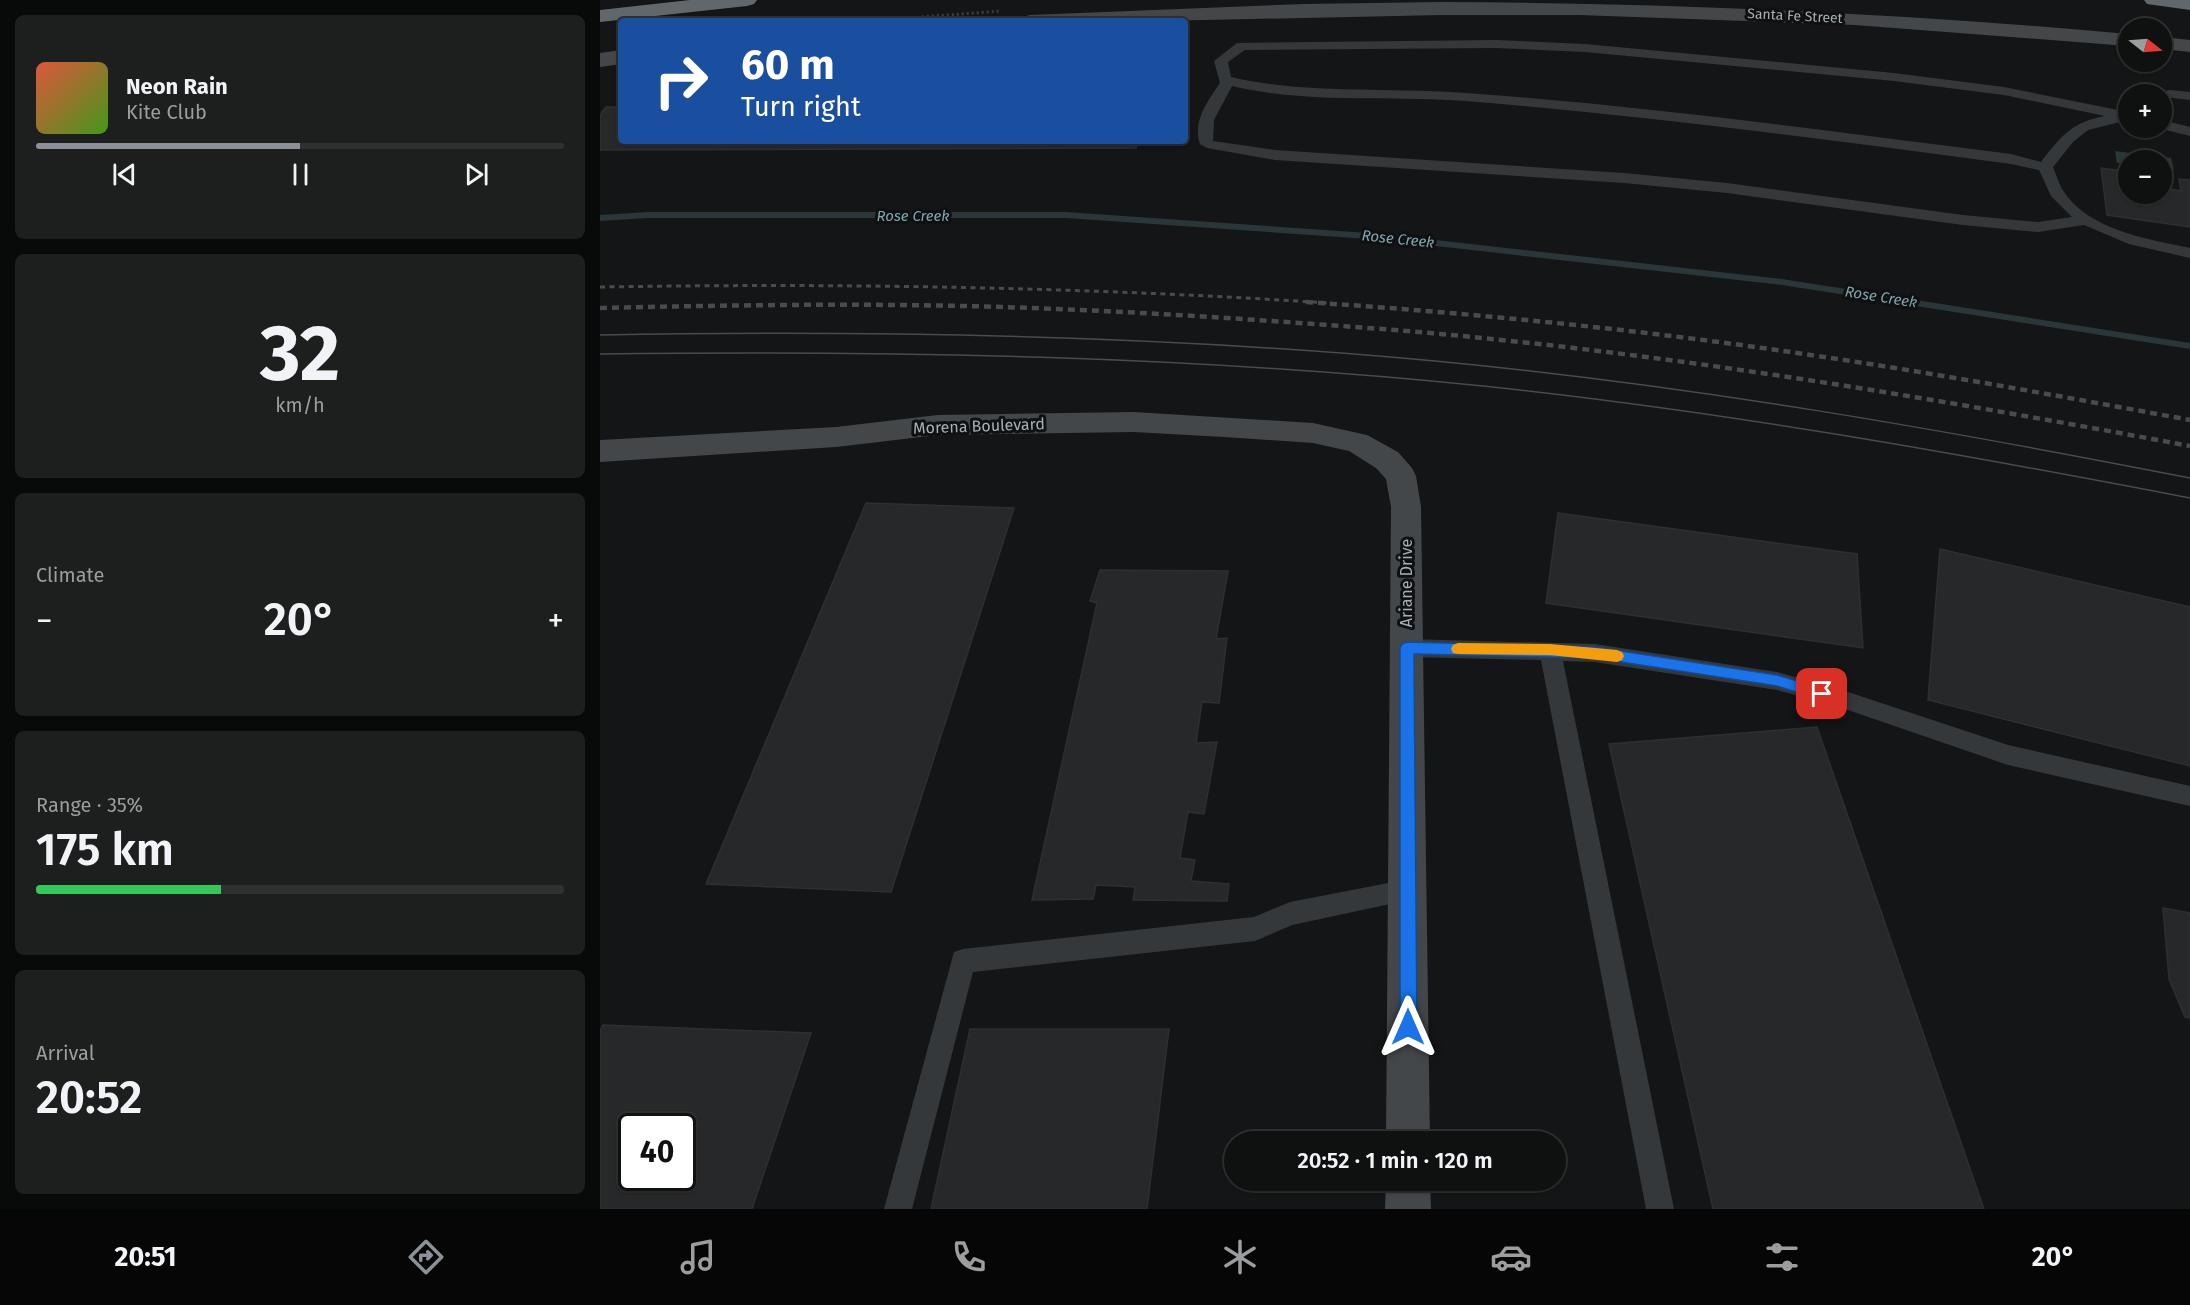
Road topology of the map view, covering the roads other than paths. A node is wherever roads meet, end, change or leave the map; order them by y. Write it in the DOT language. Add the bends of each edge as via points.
graph roads {
  1 [pos="747,0"];
  2 [pos="2154,0"];
  3 [pos="2190,4"];
  4 [pos="600,16"];
  5 [pos="1158,16"];
  6 [pos="1107,18"];
  7 [pos="2118,39"];
  8 [pos="2172,44"];
  9 [pos="2190,46"];
  10 [pos="618,57"];
  11 [pos="600,60"];
  12 [pos="1228,81"];
  13 [pos="2172,94"];
  14 [pos="2190,96"];
  15 [pos="2118,116"];
  16 [pos="2118,119"];
  17 [pos="2172,127"];
  18 [pos="2190,132"];
  19 [pos="2045,167"];
  20 [pos="2085,220"];
  21 [pos="2190,253"];
  22 [pos="1357,442"];
  23 [pos="600,451"];
  24 [pos="1407,648"];
  25 [pos="1550,650"];
  26 [pos="2190,796"];
  27 [pos="1409,890"];
  28 [pos="1408,1131"];
  29 [pos="1408,1191"];
  30 [pos="898,1209"];
  31 [pos="1408,1209"];
  32 [pos="1660,1209"];
  1 -- 4 [label="highway"];
  2 -- 3 [label="highway"];
  5 -- 6 [label="street, Santa Fe Street"];
  5 -- 7 [label="street, Santa Fe Street" via="1563,8 1875,20"];
  8 -- 9 [label="street"];
  10 -- 11 [label="street"];
  12 -- 15 [label="lane" via="1221,61 1242,46 1496,44 1894,77 2004,91"];
  12 -- 19 [label="lane" via="1268,90 1465,97 1757,126"];
  12 -- 20 [label="lane" via="1208,117 1203,136 1207,144 1275,155 1727,188 2038,227"];
  13 -- 14 [label="lane"];
  16 -- 19 [label="lane" via="2078,128"];
  17 -- 18 [label="lane"];
  19 -- 20 [label="lane" via="2056,192"];
  20 -- 21 [label="lane" via="2131,241"];
  22 -- 23 [label="street, Morena Boulevard" via="1313,433 1134,422 938,425 836,437"];
  22 -- 24 [label="street, Ariane Drive" via="1387,460 1401,476 1406,507"];
  24 -- 25 [label="lane"];
  24 -- 27 [label="street, Ariane Drive"];
  25 -- 26 [label="lane" via="1595,653 1777,681 2008,755"];
  25 -- 32 [label="lane"];
  27 -- 28 [label="street, Ariane Drive"];
  27 -- 30 [label="lane" via="1290,914 1255,929 963,961"];
  29 -- 31 [label="street"];
}
